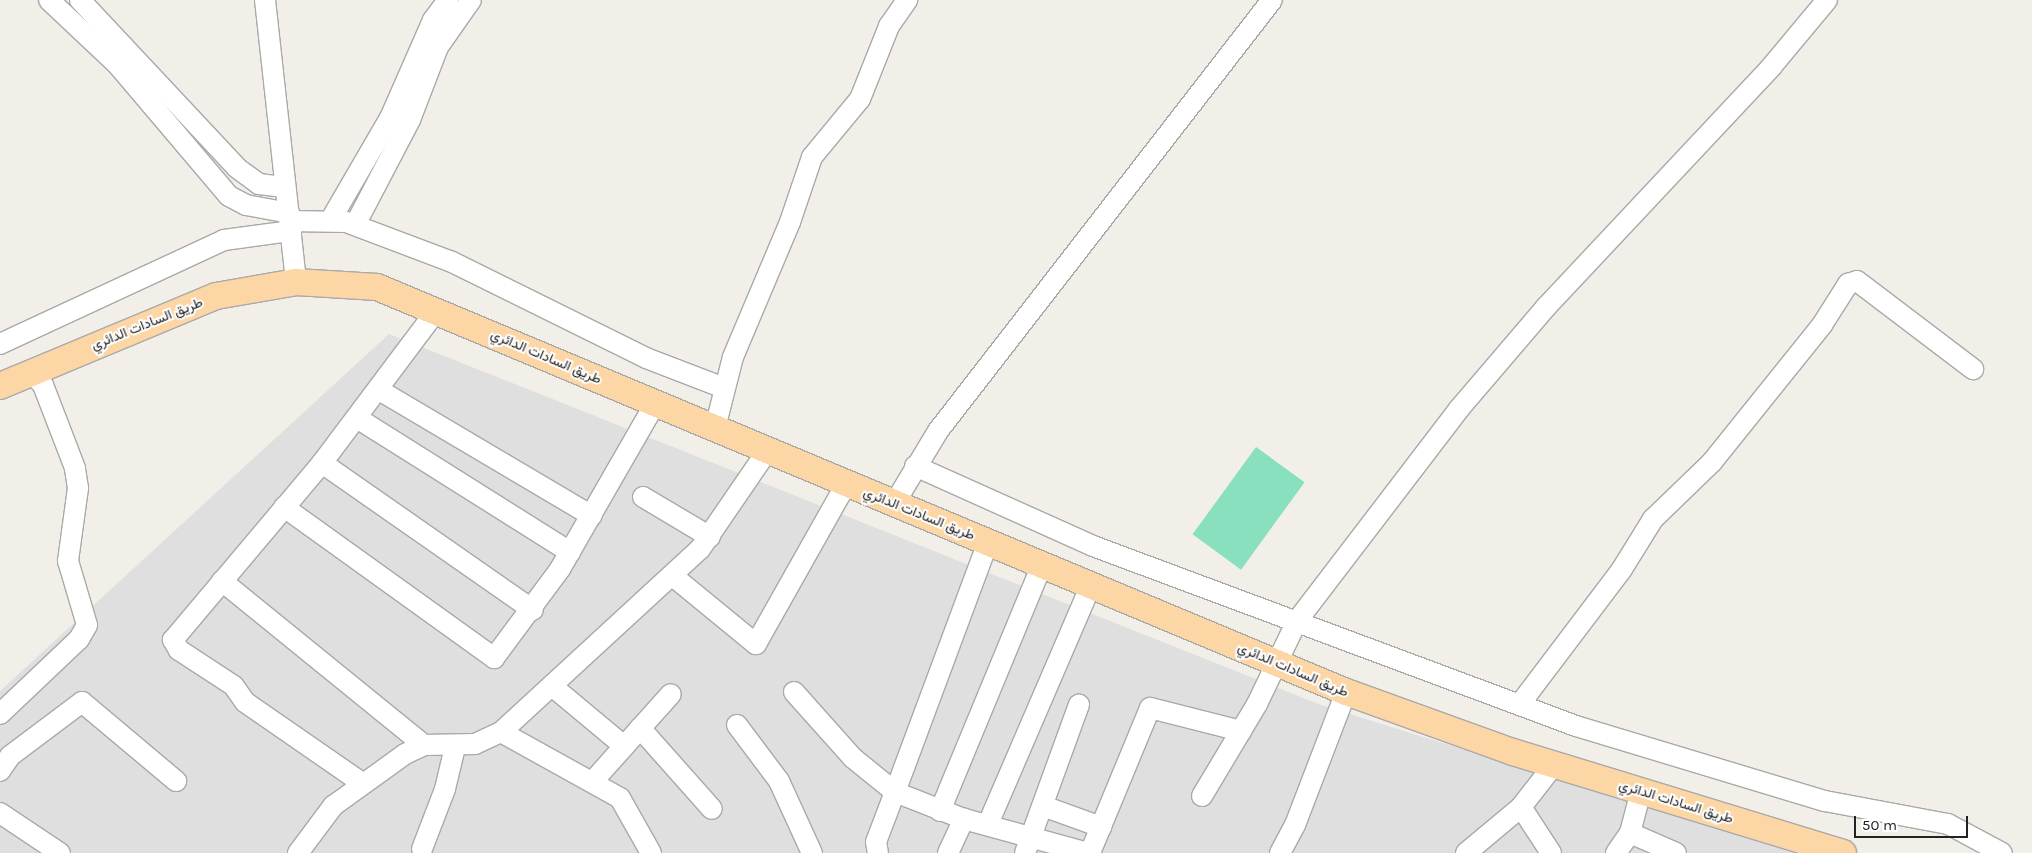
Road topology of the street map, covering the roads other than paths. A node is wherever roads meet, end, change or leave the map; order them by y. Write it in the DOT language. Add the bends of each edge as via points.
graph roads {
  1 [pos="49,0"];
  2 [pos="80,0"];
  3 [pos="265,0"];
  4 [pos="448,0"];
  5 [pos="471,0"];
  6 [pos="907,0"];
  7 [pos="1272,0"];
  8 [pos="1827,0"];
  9 [pos="285,187"];
  10 [pos="290,221"];
  11 [pos="330,221"];
  12 [pos="355,225"];
  13 [pos="296,282"];
  14 [pos="437,310"];
  15 [pos="0,344"];
  16 [pos="1973,368"];
  17 [pos="31,372"];
  18 [pos="0,386"];
  19 [pos="724,388"];
  20 [pos="379,390"];
  21 [pos="655,404"];
  22 [pos="357,418"];
  23 [pos="715,428"];
  24 [pos="767,451"];
  25 [pos="322,463"];
  26 [pos="915,466"];
  27 [pos="846,484"];
  28 [pos="643,497"];
  29 [pos="894,504"];
  30 [pos="284,507"];
  31 [pos="592,516"];
  32 [pos="710,537"];
  33 [pos="988,542"];
  34 [pos="570,552"];
  35 [pos="1042,565"];
  36 [pos="674,577"];
  37 [pos="222,581"];
  38 [pos="1092,585"];
  39 [pos="533,610"];
  40 [pos="1297,621"];
  41 [pos="1279,663"];
  42 [pos="552,686"];
  43 [pos="794,692"];
  44 [pos="1346,692"];
  45 [pos="672,694"];
  46 [pos="1520,704"];
  47 [pos="1080,705"];
  48 [pos="0,714"];
  49 [pos="736,725"];
  50 [pos="640,728"];
  51 [pos="1241,731"];
  52 [pos="500,732"];
  53 [pos="424,746"];
  54 [pos="624,746"];
  55 [pos="455,747"];
  56 [pos="3,757"];
  57 [pos="1553,766"];
  58 [pos="594,780"];
  59 [pos="176,781"];
  60 [pos="362,783"];
  61 [pos="1641,790"];
  62 [pos="895,792"];
  63 [pos="1202,796"];
  64 [pos="1043,806"];
  65 [pos="1521,807"];
  66 [pos="712,809"];
  67 [pos="940,811"];
  68 [pos="0,813"];
  69 [pos="964,819"];
  70 [pos="988,824"];
  71 [pos="1101,827"];
  72 [pos="1630,833"];
  73 [pos="1029,844"];
  74 [pos="1799,847"];
  75 [pos="422,849"];
  76 [pos="60,853"];
  77 [pos="298,853"];
  78 [pos="652,853"];
  79 [pos="812,853"];
  80 [pos="878,853"];
  81 [pos="948,853"];
  82 [pos="1089,853"];
  83 [pos="1280,853"];
  84 [pos="1466,853"];
  85 [pos="1552,853"];
  86 [pos="1616,853"];
  87 [pos="1676,853"];
  88 [pos="1843,853"];
  89 [pos="2002,853"];
  1 -- 10 [label="street" via="117,64 229,196"];
  2 -- 9 [label="street" via="237,168 258,184"];
  3 -- 9 [label="street"];
  4 -- 11 [label="street" via="433,20 390,118"];
  5 -- 12 [label="street" via="438,47 410,120"];
  6 -- 19 [label="street" via="889,26 860,99 812,157"];
  7 -- 26 [label="street"];
  8 -- 40 [label="street" via="1772,66 1546,307 1459,409"];
  9 -- 10 [label="street"];
  10 -- 11 [label="street"];
  10 -- 13 [label="street"];
  10 -- 15 [label="street" via="224,240"];
  11 -- 12 [label="street"];
  12 -- 19 [label="street" via="459,265 646,358"];
  13 -- 14 [label="main road, طريق السادات الدائري" via="377,287"];
  13 -- 17 [label="main road, طريق السادات الدائري" via="216,296"];
  14 -- 20 [label="street"];
  14 -- 21 [label="main road, طريق السادات الدائري"];
  16 -- 46 [label="street" via="1857,282 1848,284 1822,325 1729,442 1653,519 1622,569"];
  17 -- 18 [label="main road, طريق السادات الدائري"];
  17 -- 48 [label="street" via="43,385 76,468 78,488 68,561 88,625 79,639"];
  19 -- 23 [label="street"];
  20 -- 22 [label="street"];
  20 -- 31 [label="street"];
  21 -- 23 [label="main road, طريق السادات الدائري"];
  21 -- 31 [label="street"];
  22 -- 25 [label="street"];
  22 -- 34 [label="street"];
  23 -- 24 [label="main road, طريق السادات الدائري"];
  24 -- 27 [label="main road, طريق السادات الدائري"];
  24 -- 32 [label="street"];
  25 -- 30 [label="street"];
  25 -- 39 [label="street"];
  26 -- 29 [label="street"];
  26 -- 40 [label="street" via="1093,546"];
  27 -- 29 [label="main road, طريق السادات الدائري"];
  27 -- 36 [label="street" via="756,644"];
  28 -- 32 [label="street"];
  29 -- 33 [label="main road, طريق السادات الدائري"];
  30 -- 37 [label="street"];
  30 -- 39 [label="street" via="491,658 498,656"];
  31 -- 34 [label="street"];
  32 -- 36 [label="street"];
  33 -- 35 [label="main road, طريق السادات الدائري"];
  33 -- 62 [label="street"];
  34 -- 39 [label="street"];
  35 -- 38 [label="main road, طريق السادات الدائري"];
  35 -- 67 [label="street"];
  36 -- 42 [label="street"];
  37 -- 53 [label="street"];
  37 -- 60 [label="street" via="175,635 174,645"];
  38 -- 41 [label="main road, طريق السادات الدائري"];
  38 -- 70 [label="street"];
  40 -- 41 [label="street"];
  40 -- 46 [label="street"];
  41 -- 44 [label="main road, طريق السادات الدائري"];
  41 -- 51 [label="street"];
  42 -- 52 [label="street"];
  42 -- 54 [label="street"];
  43 -- 62 [label="street" via="853,758"];
  44 -- 57 [label="main road, طريق السادات الدائري"];
  44 -- 83 [label="street" via="1295,825"];
  45 -- 50 [label="street"];
  46 -- 89 [label="street" via="1637,746 1825,801 1948,824"];
  47 -- 64 [label="street"];
  49 -- 79 [label="street" via="779,781"];
  50 -- 54 [label="street"];
  50 -- 66 [label="street"];
  51 -- 63 [label="street"];
  51 -- 71 [label="street" via="1160,707 1150,708"];
  52 -- 55 [label="street" via="484,742"];
  52 -- 58 [label="street"];
  53 -- 55 [label="street"];
  53 -- 60 [label="street"];
  54 -- 58 [label="street"];
  55 -- 75 [label="street" via="446,789"];
  56 -- 59 [label="street" via="82,702"];
  57 -- 61 [label="main road, طريق السادات الدائري"];
  57 -- 65 [label="street"];
  58 -- 78 [label="street" via="620,798"];
  60 -- 77 [label="street" via="333,806"];
  61 -- 72 [label="street"];
  61 -- 74 [label="main road, طريق السادات الدائري"];
  62 -- 67 [label="street"];
  62 -- 80 [label="street" via="876,842"];
  64 -- 71 [label="street"];
  64 -- 73 [label="street"];
  65 -- 84 [label="street"];
  65 -- 85 [label="street"];
  67 -- 69 [label="street"];
  68 -- 76 [label="street"];
  69 -- 70 [label="street"];
  69 -- 81 [label="street"];
  70 -- 73 [label="street"];
  71 -- 82 [label="street"];
  72 -- 86 [label="street"];
  72 -- 87 [label="street"];
  73 -- 82 [label="street"];
  74 -- 88 [label="main road, طريق السادات الدائري"];
}
